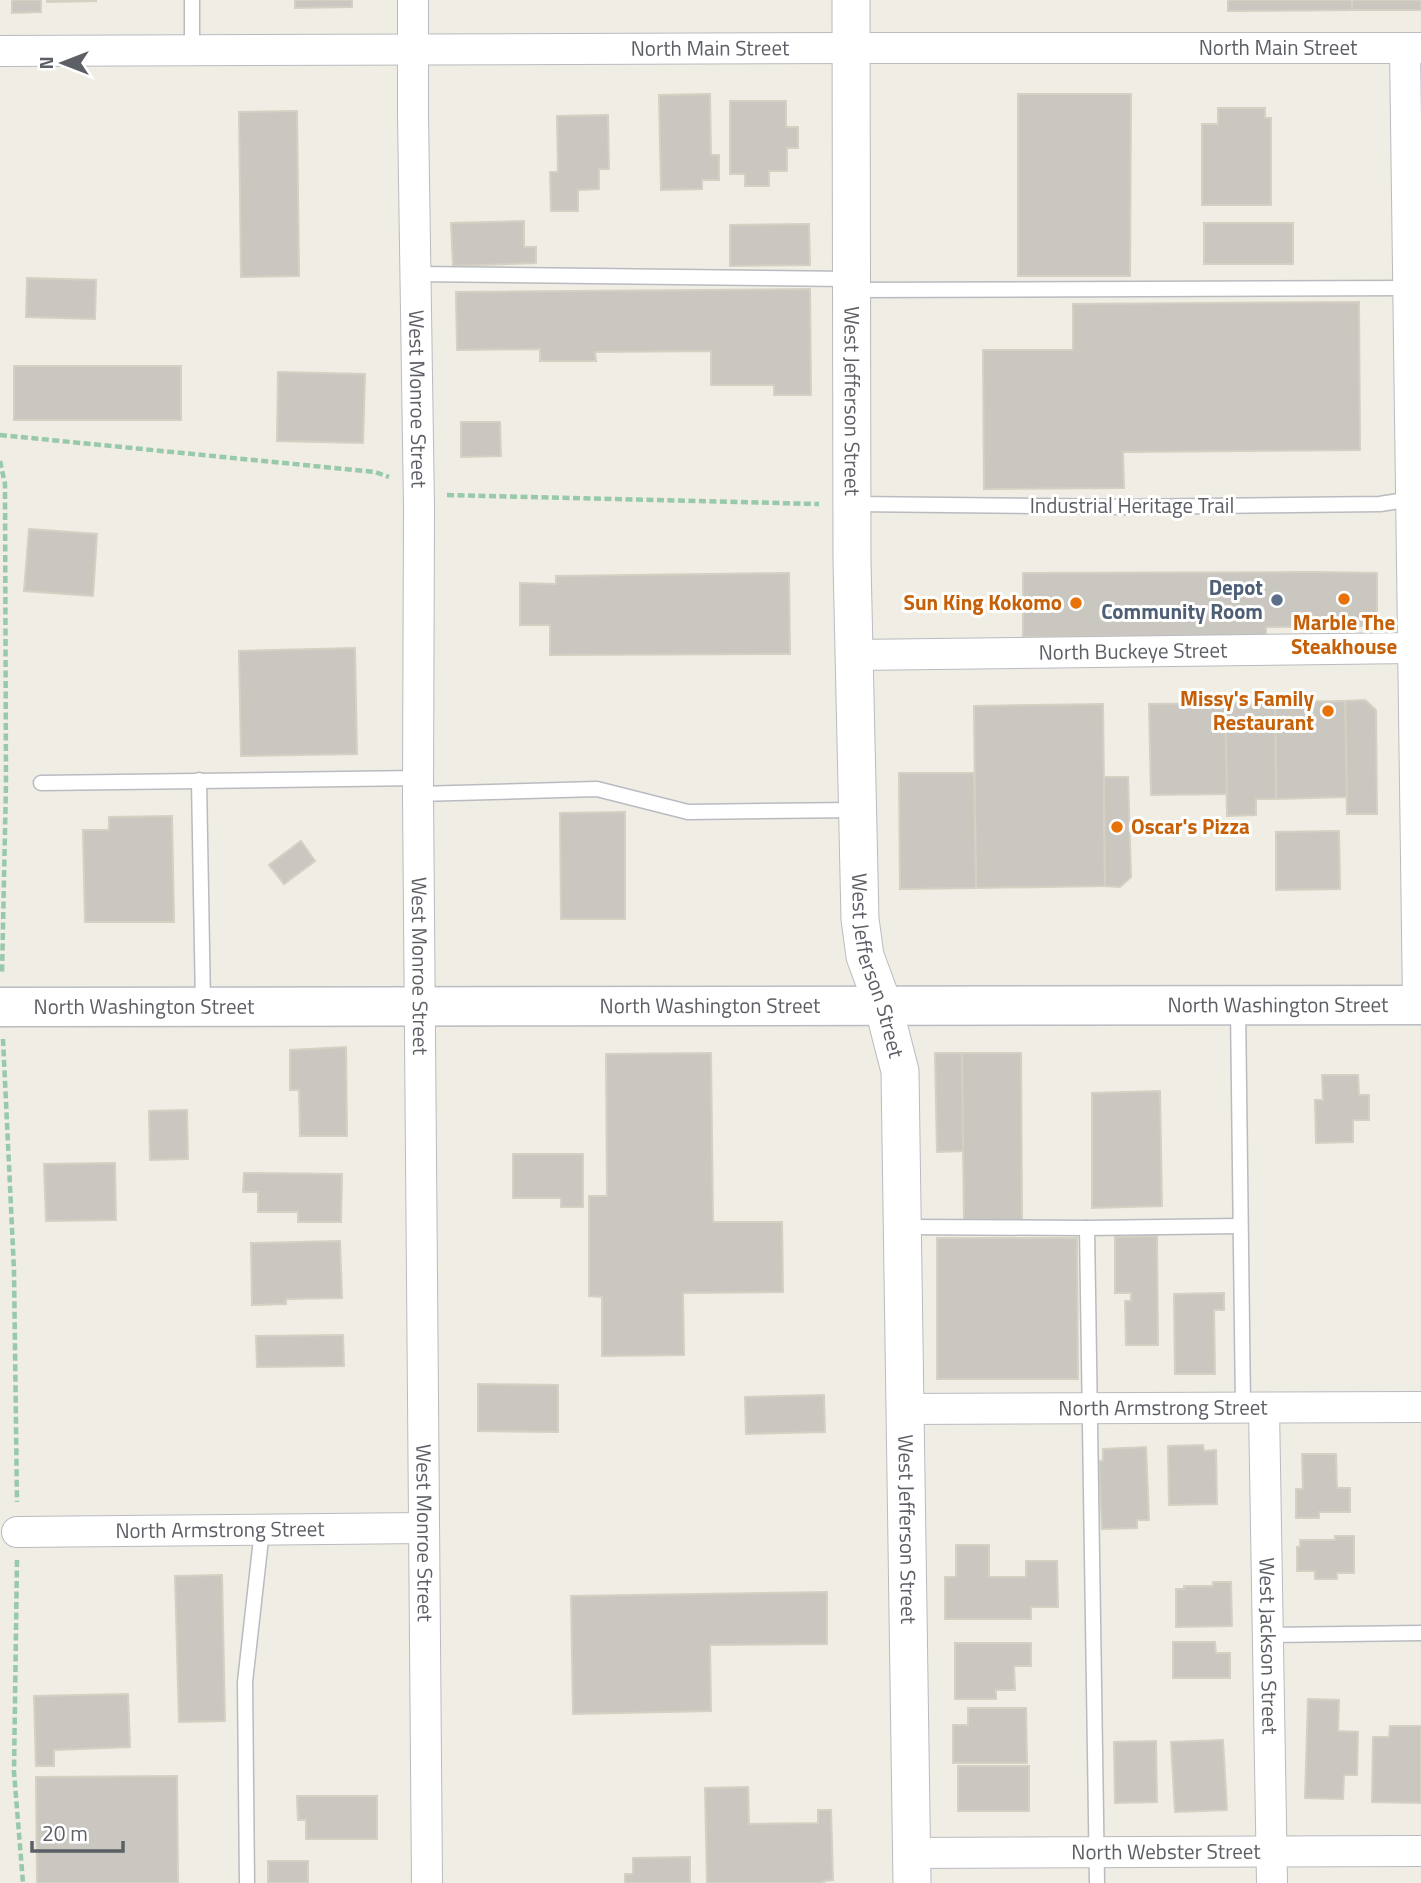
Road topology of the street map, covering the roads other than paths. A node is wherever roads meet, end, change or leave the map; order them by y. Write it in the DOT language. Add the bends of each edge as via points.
graph roads {
  1 [pos="192,0"];
  2 [pos="413,0"];
  3 [pos="851,0"];
  4 [pos="851,48"];
  5 [pos="1413,48"];
  6 [pos="413,50"];
  7 [pos="0,51"];
  8 [pos="192,51"];
  9 [pos="415,274"];
  10 [pos="851,284"];
  11 [pos="1409,288"];
  12 [pos="1412,499"];
  13 [pos="852,505"];
  14 [pos="1417,557"];
  15 [pos="1413,648"];
  16 [pos="853,655"];
  17 [pos="199,780"];
  18 [pos="41,783"];
  19 [pos="418,786"];
  20 [pos="858,810"];
  21 [pos="1238,1004"];
  22 [pos="884,1005"];
  23 [pos="1419,1005"];
  24 [pos="203,1006"];
  25 [pos="1,1007"];
  26 [pos="421,1007"];
  27 [pos="1240,1226"];
  28 [pos="902,1227"];
  29 [pos="1087,1227"];
  30 [pos="1421,1407"];
  31 [pos="1254,1408"];
  32 [pos="904,1409"];
  33 [pos="1090,1409"];
  34 [pos="424,1528"];
  35 [pos="262,1530"];
  36 [pos="18,1532"];
  37 [pos="1421,1633"];
  38 [pos="1268,1635"];
  39 [pos="1271,1850"];
  40 [pos="1421,1851"];
  41 [pos="912,1868"];
  42 [pos="1097,1868"];
  43 [pos="247,1883"];
  44 [pos="427,1883"];
  45 [pos="1272,1883"];
  1 -- 8 [label="lane"];
  2 -- 6 [label="street, West Monroe Street"];
  3 -- 4 [label="street, West Jefferson Street"];
  4 -- 5 [label="street, North Main Street"];
  4 -- 6 [label="street, North Main Street"];
  4 -- 10 [label="street, West Jefferson Street"];
  5 -- 11 [label="street"];
  6 -- 8 [label="street, North Main Street"];
  6 -- 9 [label="street, West Monroe Street"];
  7 -- 8 [label="street, North Main Street"];
  9 -- 10 [label="lane"];
  9 -- 19 [label="street, West Monroe Street"];
  10 -- 11 [label="lane"];
  10 -- 13 [label="street, West Jefferson Street"];
  11 -- 12 [label="street"];
  12 -- 13 [label="lane, Industrial Heritage Trail" via="1380,504 1124,507"];
  12 -- 14 [label="street"];
  13 -- 16 [label="street, West Jefferson Street"];
  14 -- 15 [label="street"];
  15 -- 16 [label="street, North Buckeye Street"];
  15 -- 23 [label="street"];
  16 -- 20 [label="street, West Jefferson Street"];
  17 -- 18 [label="lane"];
  17 -- 19 [label="lane"];
  17 -- 24 [label="lane"];
  19 -- 20 [label="lane" via="597,789 688,812"];
  19 -- 26 [label="street, West Monroe Street"];
  20 -- 22 [label="street, West Jefferson Street" via="865,956"];
  21 -- 22 [label="main road, North Washington Street"];
  21 -- 23 [label="main road, North Washington Street"];
  21 -- 27 [label="lane"];
  22 -- 26 [label="main road, North Washington Street"];
  22 -- 28 [label="street, West Jefferson Street" via="900,1072"];
  24 -- 25 [label="main road, North Washington Street"];
  24 -- 26 [label="main road, North Washington Street"];
  26 -- 34 [label="street, West Monroe Street"];
  27 -- 29 [label="lane"];
  27 -- 31 [label="lane"];
  28 -- 29 [label="lane"];
  28 -- 32 [label="street, West Jefferson Street"];
  29 -- 33 [label="lane"];
  30 -- 31 [label="street, North Armstrong Street"];
  31 -- 33 [label="street, North Armstrong Street"];
  31 -- 38 [label="street, West Jackson Street"];
  32 -- 33 [label="street, North Armstrong Street"];
  32 -- 41 [label="street, West Jefferson Street"];
  33 -- 42 [label="lane"];
  34 -- 35 [label="street, North Armstrong Street"];
  34 -- 44 [label="street, West Monroe Street"];
  35 -- 36 [label="street, North Armstrong Street"];
  35 -- 43 [label="lane" via="245,1682"];
  37 -- 38 [label="lane"];
  38 -- 39 [label="street, West Jackson Street"];
  39 -- 40 [label="street, North Webster Street"];
  39 -- 42 [label="street, North Webster Street"];
  39 -- 45 [label="street, West Jackson Street"];
  41 -- 42 [label="street, North Webster Street"];
}
